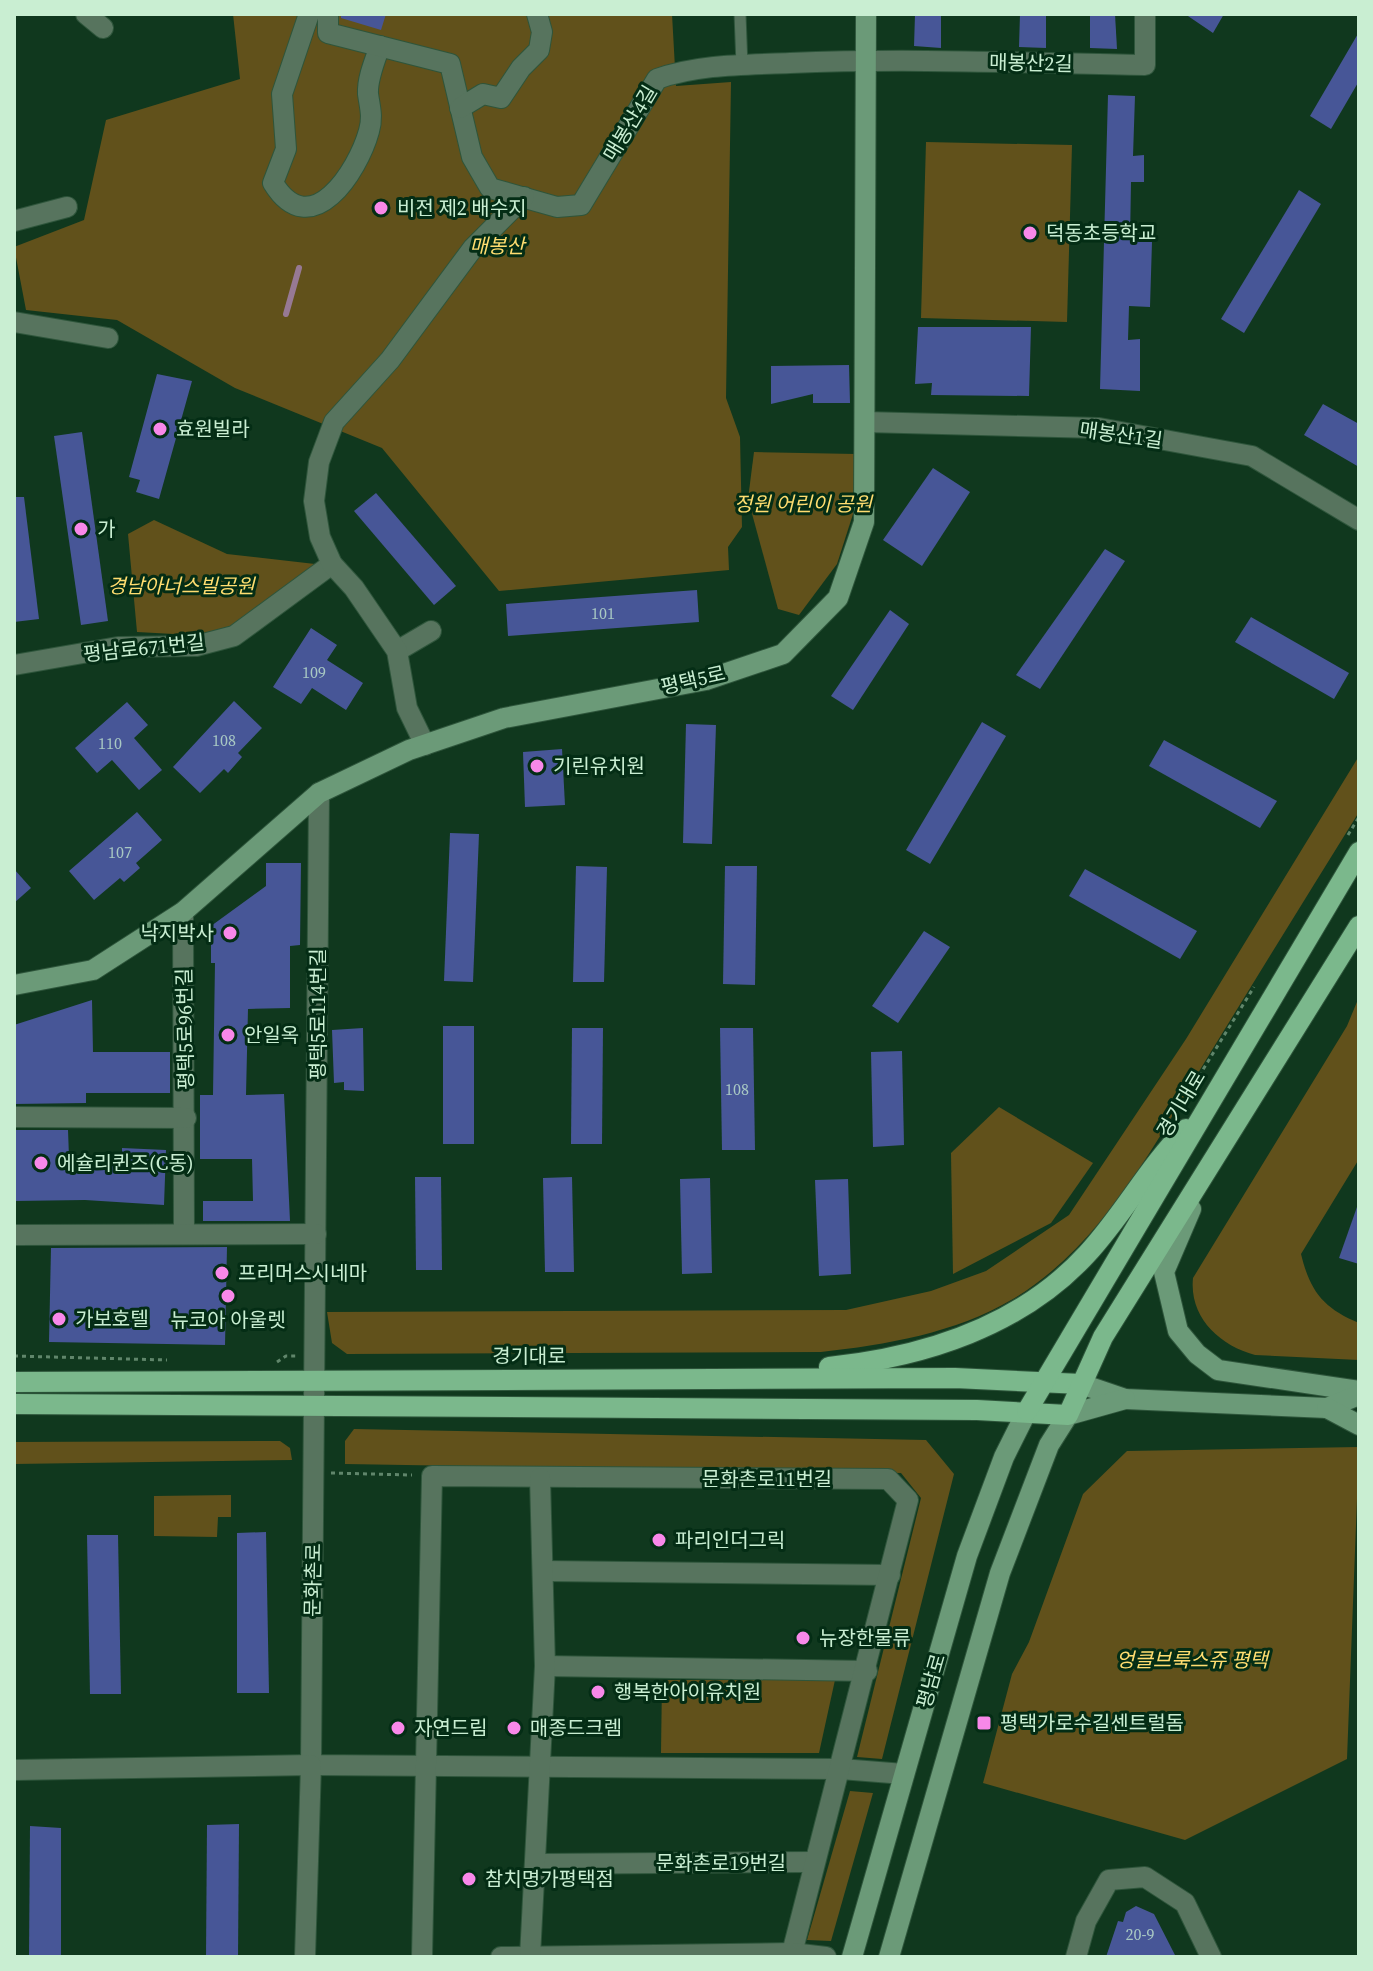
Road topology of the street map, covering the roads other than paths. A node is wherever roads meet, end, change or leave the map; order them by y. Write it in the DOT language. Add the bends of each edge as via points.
graph roads {
  1 [pos="86,14"];
  2 [pos="309,14"];
  3 [pos="537,14"];
  4 [pos="740,14"];
  5 [pos="866,14"];
  6 [pos="1145,14"];
  7 [pos="328,24"];
  8 [pos="103,28"];
  9 [pos="380,46"];
  10 [pos="865,60"];
  11 [pos="742,66"];
  12 [pos="460,108"];
  13 [pos="524,197"];
  14 [pos="67,207"];
  15 [pos="14,221"];
  16 [pos="14,322"];
  17 [pos="108,338"];
  18 [pos="865,422"];
  19 [pos="1359,520"];
  20 [pos="332,564"];
  21 [pos="431,631"];
  22 [pos="397,651"];
  23 [pos="14,665"];
  24 [pos="425,745"];
  25 [pos="319,793"];
  26 [pos="1351,848"];
  27 [pos="183,912"];
  28 [pos="1359,926"];
  29 [pos="14,985"];
  30 [pos="1206,1109"];
  31 [pos="14,1117"];
  32 [pos="186,1118"];
  33 [pos="1212,1161"];
  34 [pos="184,1234"];
  35 [pos="316,1234"];
  36 [pos="14,1235"];
  37 [pos="748,1379"];
  38 [pos="1045,1381"];
  39 [pos="14,1382"];
  40 [pos="1081,1384"];
  41 [pos="1359,1393"];
  42 [pos="315,1394"];
  43 [pos="1125,1399"];
  44 [pos="14,1404"];
  45 [pos="1327,1408"];
  46 [pos="1027,1411"];
  47 [pos="1068,1415"];
  48 [pos="1359,1425"];
  49 [pos="540,1478"];
  50 [pos="544,1571"];
  51 [pos="890,1575"];
  52 [pos="545,1666"];
  53 [pos="867,1671"];
  54 [pos="311,1765"];
  55 [pos="541,1765"];
  56 [pos="427,1766"];
  57 [pos="841,1769"];
  58 [pos="14,1770"];
  59 [pos="904,1774"];
  60 [pos="814,1862"];
  61 [pos="536,1864"];
  62 [pos="792,1953"];
  63 [pos="305,1957"];
  64 [pos="422,1957"];
  65 [pos="501,1957"];
  66 [pos="530,1957"];
  67 [pos="826,1957"];
  68 [pos="852,1957"];
  69 [pos="889,1957"];
  70 [pos="1076,1957"];
  71 [pos="1211,1957"];
  1 -- 8 [label="street"];
  2 -- 9 [label="street" via="282,94 286,149 273,183 302,207 322,204 357,166 371,122 369,82"];
  3 -- 12 [label="street" via="542,32 536,56 501,98 483,94"];
  4 -- 11 [label="lane"];
  5 -- 10 [label="street, 평택5로"];
  6 -- 10 [label="street, 매봉산2길" via="1145,65"];
  7 -- 9 [label="street"];
  9 -- 12 [label="street" via="450,64"];
  10 -- 11 [label="street"];
  10 -- 18 [label="street, 평택5로"];
  11 -- 13 [label="street, 매봉산4길" via="657,79 581,205 557,207"];
  12 -- 13 [label="street" via="472,157 490,188"];
  13 -- 20 [label="street" via="473,248 390,360 334,422 319,462 314,501 320,537"];
  14 -- 15 [label="street"];
  16 -- 17 [label="street"];
  18 -- 19 [label="street, 매봉산1길" via="1099,428 1252,456"];
  18 -- 24 [label="street, 평택5로" via="864,522 838,598 783,654 706,680 504,718"];
  20 -- 22 [label="street"];
  20 -- 23 [label="street, 평남로671번길" via="234,636 196,646 118,647"];
  21 -- 22 [label="street"];
  22 -- 24 [label="street" via="407,708"];
  24 -- 25 [label="street, 평택5로"];
  25 -- 27 [label="street, 평택5로"];
  25 -- 35 [label="street, 평택5로114번길"];
  26 -- 30 [label="main road, 경기대로"];
  27 -- 29 [label="street, 평택5로" via="93,970"];
  27 -- 32 [label="street, 평택5로96번길"];
  28 -- 33 [label="main road"];
  30 -- 37 [label="main road" via="1159,1156 1086,1255 1038,1297 996,1323 943,1344 867,1363"];
  30 -- 38 [label="main road, 경기대로"];
  31 -- 32 [label="street, 평택5로96번길"];
  32 -- 34 [label="street"];
  33 -- 40 [label="main road" via="1103,1337"];
  33 -- 41 [label="street" via="1164,1272 1178,1331 1218,1370"];
  34 -- 35 [label="street"];
  34 -- 36 [label="street"];
  35 -- 42 [label="street, 평택5로114번길"];
  37 -- 38 [label="main road, 경기대로"];
  37 -- 42 [label="main road, 경기대로"];
  38 -- 40 [label="main road, 경기대로"];
  38 -- 46 [label="main road, 경기대로"];
  39 -- 42 [label="main road, 경기대로"];
  40 -- 43 [label="street"];
  40 -- 47 [label="main road"];
  41 -- 45 [label="street"];
  42 -- 44 [label="main road, 경기대로"];
  42 -- 46 [label="main road, 경기대로"];
  42 -- 54 [label="street, 문화촌로"];
  43 -- 45 [label="street"];
  43 -- 47 [label="street"];
  45 -- 48 [label="street"];
  46 -- 47 [label="main road, 경기대로"];
  46 -- 59 [label="street, 평남로" via="967,1556"];
  47 -- 69 [label="street, 평남로" via="1049,1445 1000,1573"];
  49 -- 50 [label="street"];
  49 -- 51 [label="street, 문화촌로11번길" via="888,1479 908,1500"];
  49 -- 56 [label="street, 문화촌로11번길" via="432,1476"];
  50 -- 51 [label="street"];
  50 -- 52 [label="street"];
  51 -- 53 [label="street, 문화촌로11번길"];
  52 -- 53 [label="street"];
  52 -- 55 [label="street"];
  53 -- 57 [label="street, 문화촌로11번길"];
  54 -- 56 [label="street"];
  54 -- 58 [label="street"];
  54 -- 63 [label="street, 문화촌로"];
  55 -- 56 [label="street"];
  55 -- 57 [label="street"];
  55 -- 61 [label="street"];
  56 -- 64 [label="street"];
  57 -- 59 [label="street"];
  57 -- 60 [label="street, 문화촌로11번길"];
  59 -- 68 [label="street, 평남로"];
  60 -- 61 [label="street, 문화촌로19번길"];
  60 -- 62 [label="street, 문화촌로19번길"];
  61 -- 66 [label="street"];
  62 -- 66 [label="street"];
  62 -- 67 [label="street"];
  65 -- 66 [label="street"];
  70 -- 71 [label="street" via="1086,1921 1109,1880 1145,1877 1185,1903"];
}
